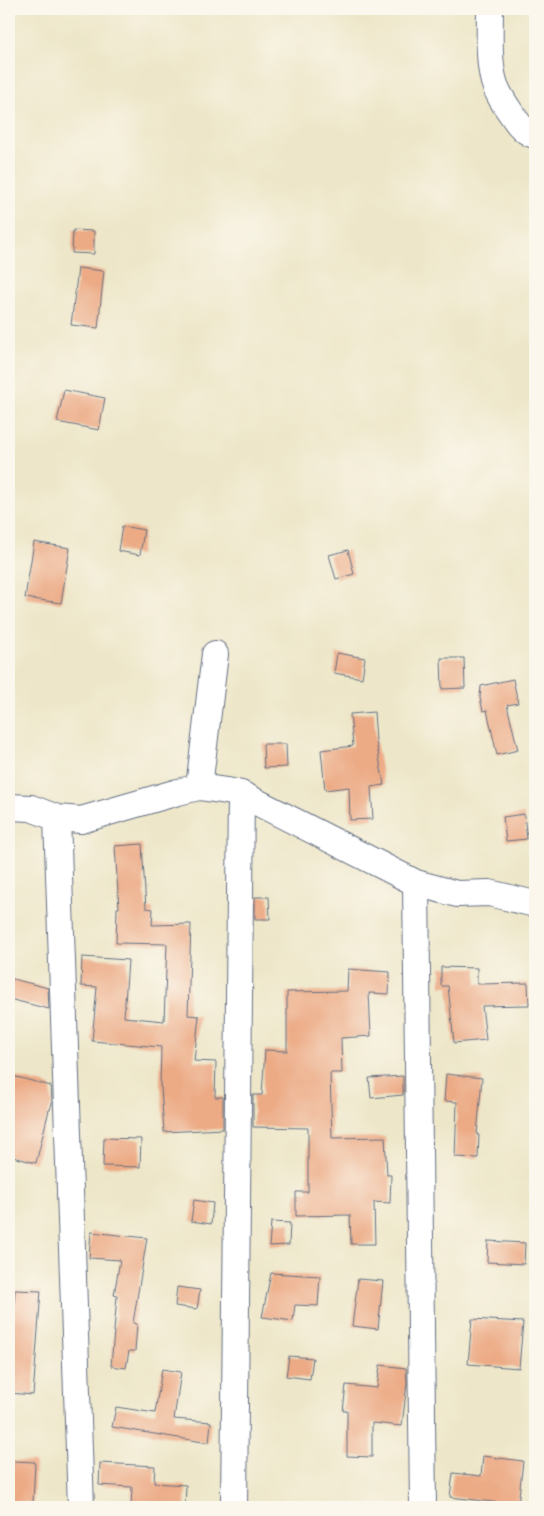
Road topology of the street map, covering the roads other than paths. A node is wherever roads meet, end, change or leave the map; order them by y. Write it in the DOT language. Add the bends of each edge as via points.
graph roads {
  1 [pos="490,9"];
  2 [pos="535,134"];
  3 [pos="215,654"];
  4 [pos="199,787"];
  5 [pos="241,794"];
  6 [pos="9,807"];
  7 [pos="57,818"];
  8 [pos="416,883"];
  9 [pos="535,904"];
  10 [pos="81,1507"];
  11 [pos="234,1507"];
  12 [pos="423,1507"];
  1 -- 2 [label="street" via="494,82 502,102 519,125"];
  3 -- 4 [label="street"];
  4 -- 5 [label="street"];
  4 -- 7 [label="street" via="81,820"];
  5 -- 8 [label="street"];
  5 -- 11 [label="street"];
  6 -- 7 [label="street" via="31,808"];
  7 -- 10 [label="street"];
  8 -- 9 [label="street" via="457,894 488,893"];
  8 -- 12 [label="street"];
}
